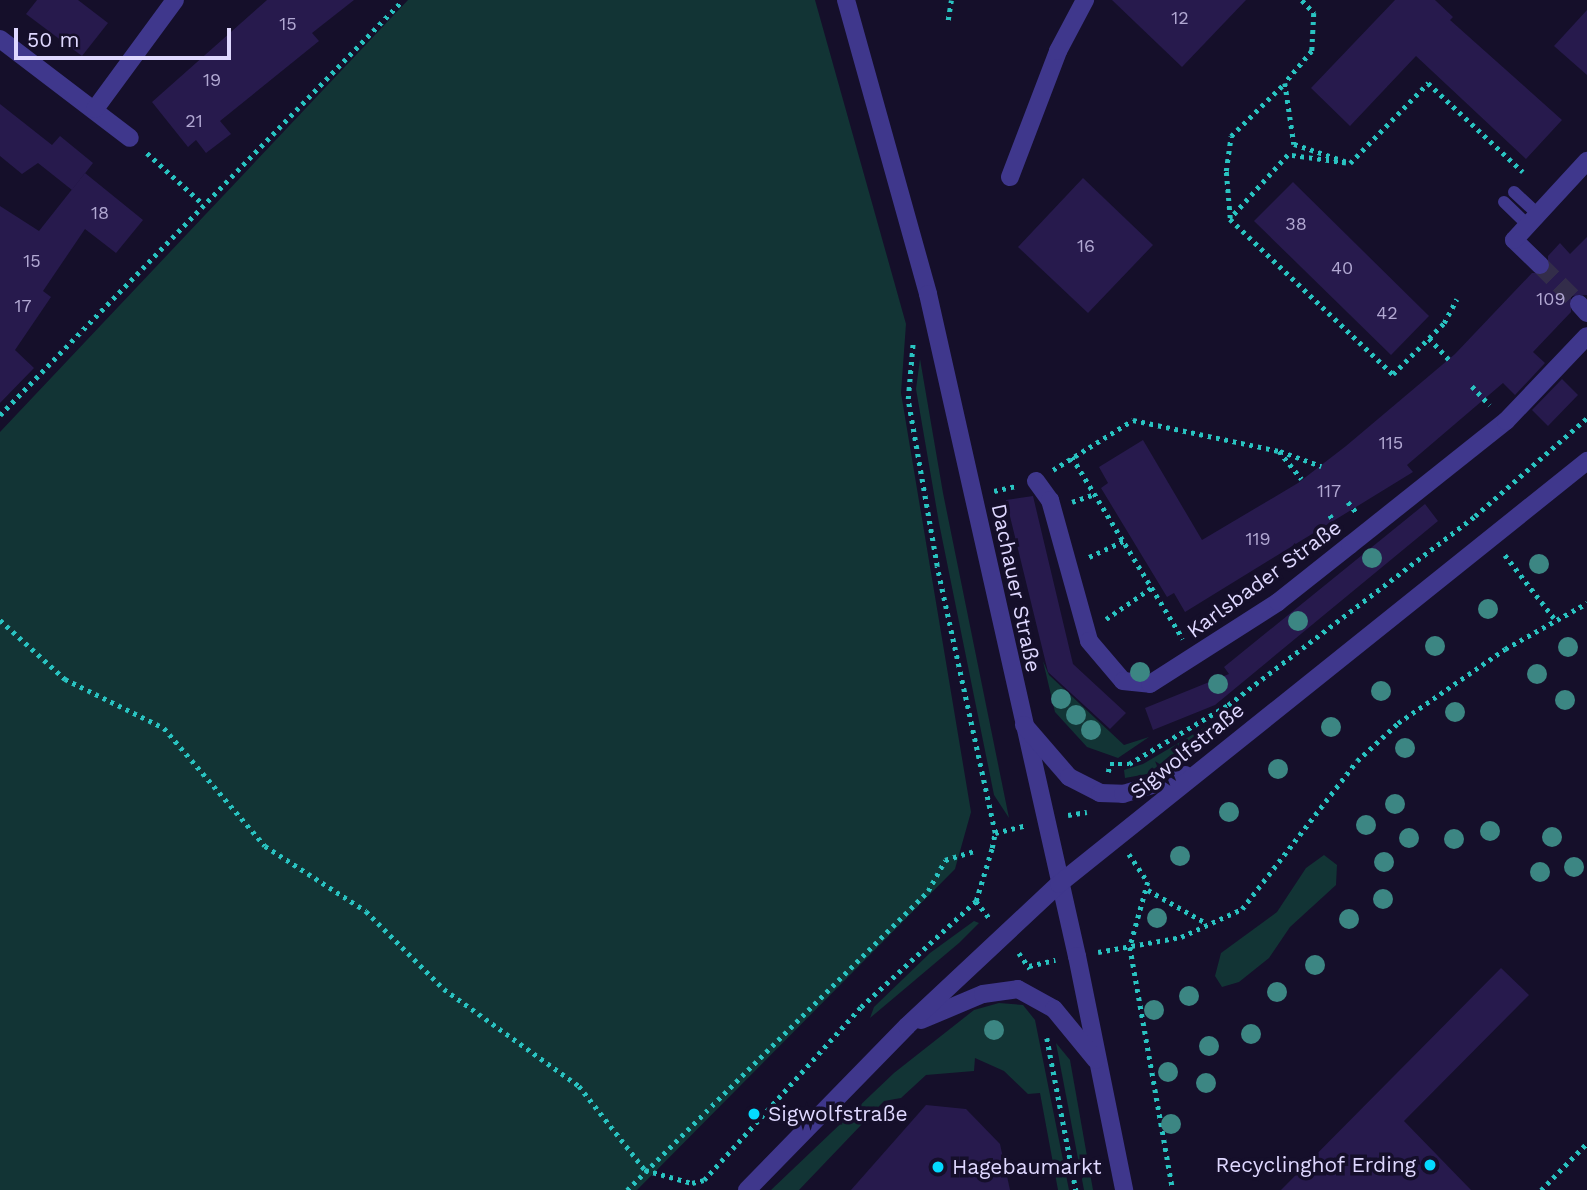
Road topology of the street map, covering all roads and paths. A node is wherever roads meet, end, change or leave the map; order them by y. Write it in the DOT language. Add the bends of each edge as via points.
graph roads {
  1 [pos="175,0"];
  2 [pos="403,0"];
  3 [pos="846,0"];
  4 [pos="951,0"];
  5 [pos="1085,0"];
  6 [pos="1302,0"];
  7 [pos="948,20"];
  8 [pos="0,39"];
  9 [pos="1285,83"];
  10 [pos="95,109"];
  11 [pos="130,138"];
  12 [pos="1587,161"];
  13 [pos="1350,163"];
  14 [pos="1010,177"];
  15 [pos="1514,192"];
  16 [pos="1552,199"];
  17 [pos="1504,202"];
  18 [pos="204,204"];
  19 [pos="1230,219"];
  20 [pos="1533,220"];
  21 [pos="1540,265"];
  22 [pos="1457,299"];
  23 [pos="1587,336"];
  24 [pos="913,337"];
  25 [pos="1429,338"];
  26 [pos="1451,362"];
  27 [pos="0,415"];
  28 [pos="1587,418"];
  29 [pos="1279,450"];
  30 [pos="1072,457"];
  31 [pos="1587,461"];
  32 [pos="1321,466"];
  33 [pos="1302,479"];
  34 [pos="1036,481"];
  35 [pos="973,497"];
  36 [pos="1123,541"];
  37 [pos="1509,561"];
  38 [pos="1068,566"];
  39 [pos="1152,588"];
  40 [pos="1587,603"];
  41 [pos="1553,618"];
  42 [pos="0,620"];
  43 [pos="1087,631"];
  44 [pos="1194,658"];
  45 [pos="1021,722"];
  46 [pos="1110,764"];
  47 [pos="1194,772"];
  48 [pos="974,851"];
  49 [pos="1140,869"];
  50 [pos="1059,884"];
  51 [pos="1148,890"];
  52 [pos="1207,924"];
  53 [pos="1130,947"];
  54 [pos="907,1026"];
  55 [pos="1047,1034"];
  56 [pos="1100,1066"];
  57 [pos="754,1114"];
  58 [pos="760,1119"];
  59 [pos="1587,1143"];
  60 [pos="645,1170"];
  61 [pos="627,1190"];
  62 [pos="747,1190"];
  63 [pos="1076,1190"];
  64 [pos="1124,1190"];
  65 [pos="1172,1190"];
  66 [pos="1541,1190"];
  1 -- 10 [label="street"];
  2 -- 18 [label="path"];
  3 -- 35 [label="street, Dachauer Straße" via="928,294"];
  4 -- 7 [label="path"];
  5 -- 14 [label="street" via="1058,51"];
  6 -- 9 [label="path" via="1314,13 1312,51"];
  8 -- 10 [label="street"];
  9 -- 13 [label="path" via="1294,144"];
  9 -- 19 [label="path" via="1231,136 1226,171"];
  10 -- 11 [label="street"];
  11 -- 18 [label="path"];
  12 -- 16 [label="street"];
  13 -- 16 [label="path" via="1428,83"];
  13 -- 19 [label="path" via="1288,155"];
  15 -- 20 [label="lane"];
  16 -- 20 [label="street"];
  17 -- 20 [label="lane"];
  18 -- 27 [label="path"];
  19 -- 25 [label="path" via="1393,374"];
  20 -- 21 [label="street" via="1514,240"];
  22 -- 25 [label="path"];
  23 -- 44 [label="street, Karlsbader Straße" via="1506,421 1278,602"];
  24 -- 58 [label="path" via="908,399 937,565 995,833 976,901 861,1007"];
  25 -- 26 [label="path"];
  28 -- 46 [label="path" via="1475,516 1228,705 1136,760"];
  29 -- 30 [label="path" via="1133,419"];
  29 -- 32 [label="path"];
  29 -- 33 [label="path"];
  30 -- 34 [label="path"];
  30 -- 36 [label="path"];
  31 -- 47 [label="street, Sigwolfstraße"];
  34 -- 35 [label="path"];
  34 -- 38 [label="street, Karlsbader Straße" via="1050,499"];
  35 -- 45 [label="street, Dachauer Straße"];
  36 -- 38 [label="path"];
  36 -- 39 [label="path"];
  37 -- 41 [label="path"];
  38 -- 43 [label="street, Karlsbader Straße"];
  39 -- 43 [label="path"];
  39 -- 44 [label="path"];
  40 -- 41 [label="path"];
  41 -- 52 [label="path" via="1398,723 1357,761 1242,909"];
  42 -- 60 [label="path" via="65,679 164,727 265,846 366,911 444,989 579,1086"];
  43 -- 44 [label="street, Karlsbader Straße" via="1106,664 1129,684 1150,684"];
  45 -- 47 [label="street" via="1069,777 1100,793 1123,794"];
  45 -- 50 [label="street, Dachauer Straße"];
  47 -- 50 [label="street, Sigwolfstraße"];
  48 -- 60 [label="path" via="945,860 928,891"];
  49 -- 51 [label="path"];
  50 -- 54 [label="street, Sigwolfstraße"];
  50 -- 56 [label="street, Dachauer Straße"];
  51 -- 52 [label="path"];
  51 -- 53 [label="path" via="1136,913"];
  52 -- 53 [label="path" via="1181,937"];
  53 -- 65 [label="path"];
  54 -- 56 [label="street" via="983,994 1018,989 1054,1009"];
  54 -- 62 [label="street, Sigwolfstraße"];
  55 -- 63 [label="path"];
  56 -- 64 [label="street, Dachauer Straße"];
  57 -- 58 [label="path"];
  58 -- 60 [label="path" via="704,1180 692,1183"];
  59 -- 66 [label="path"];
  60 -- 61 [label="path"];
}
